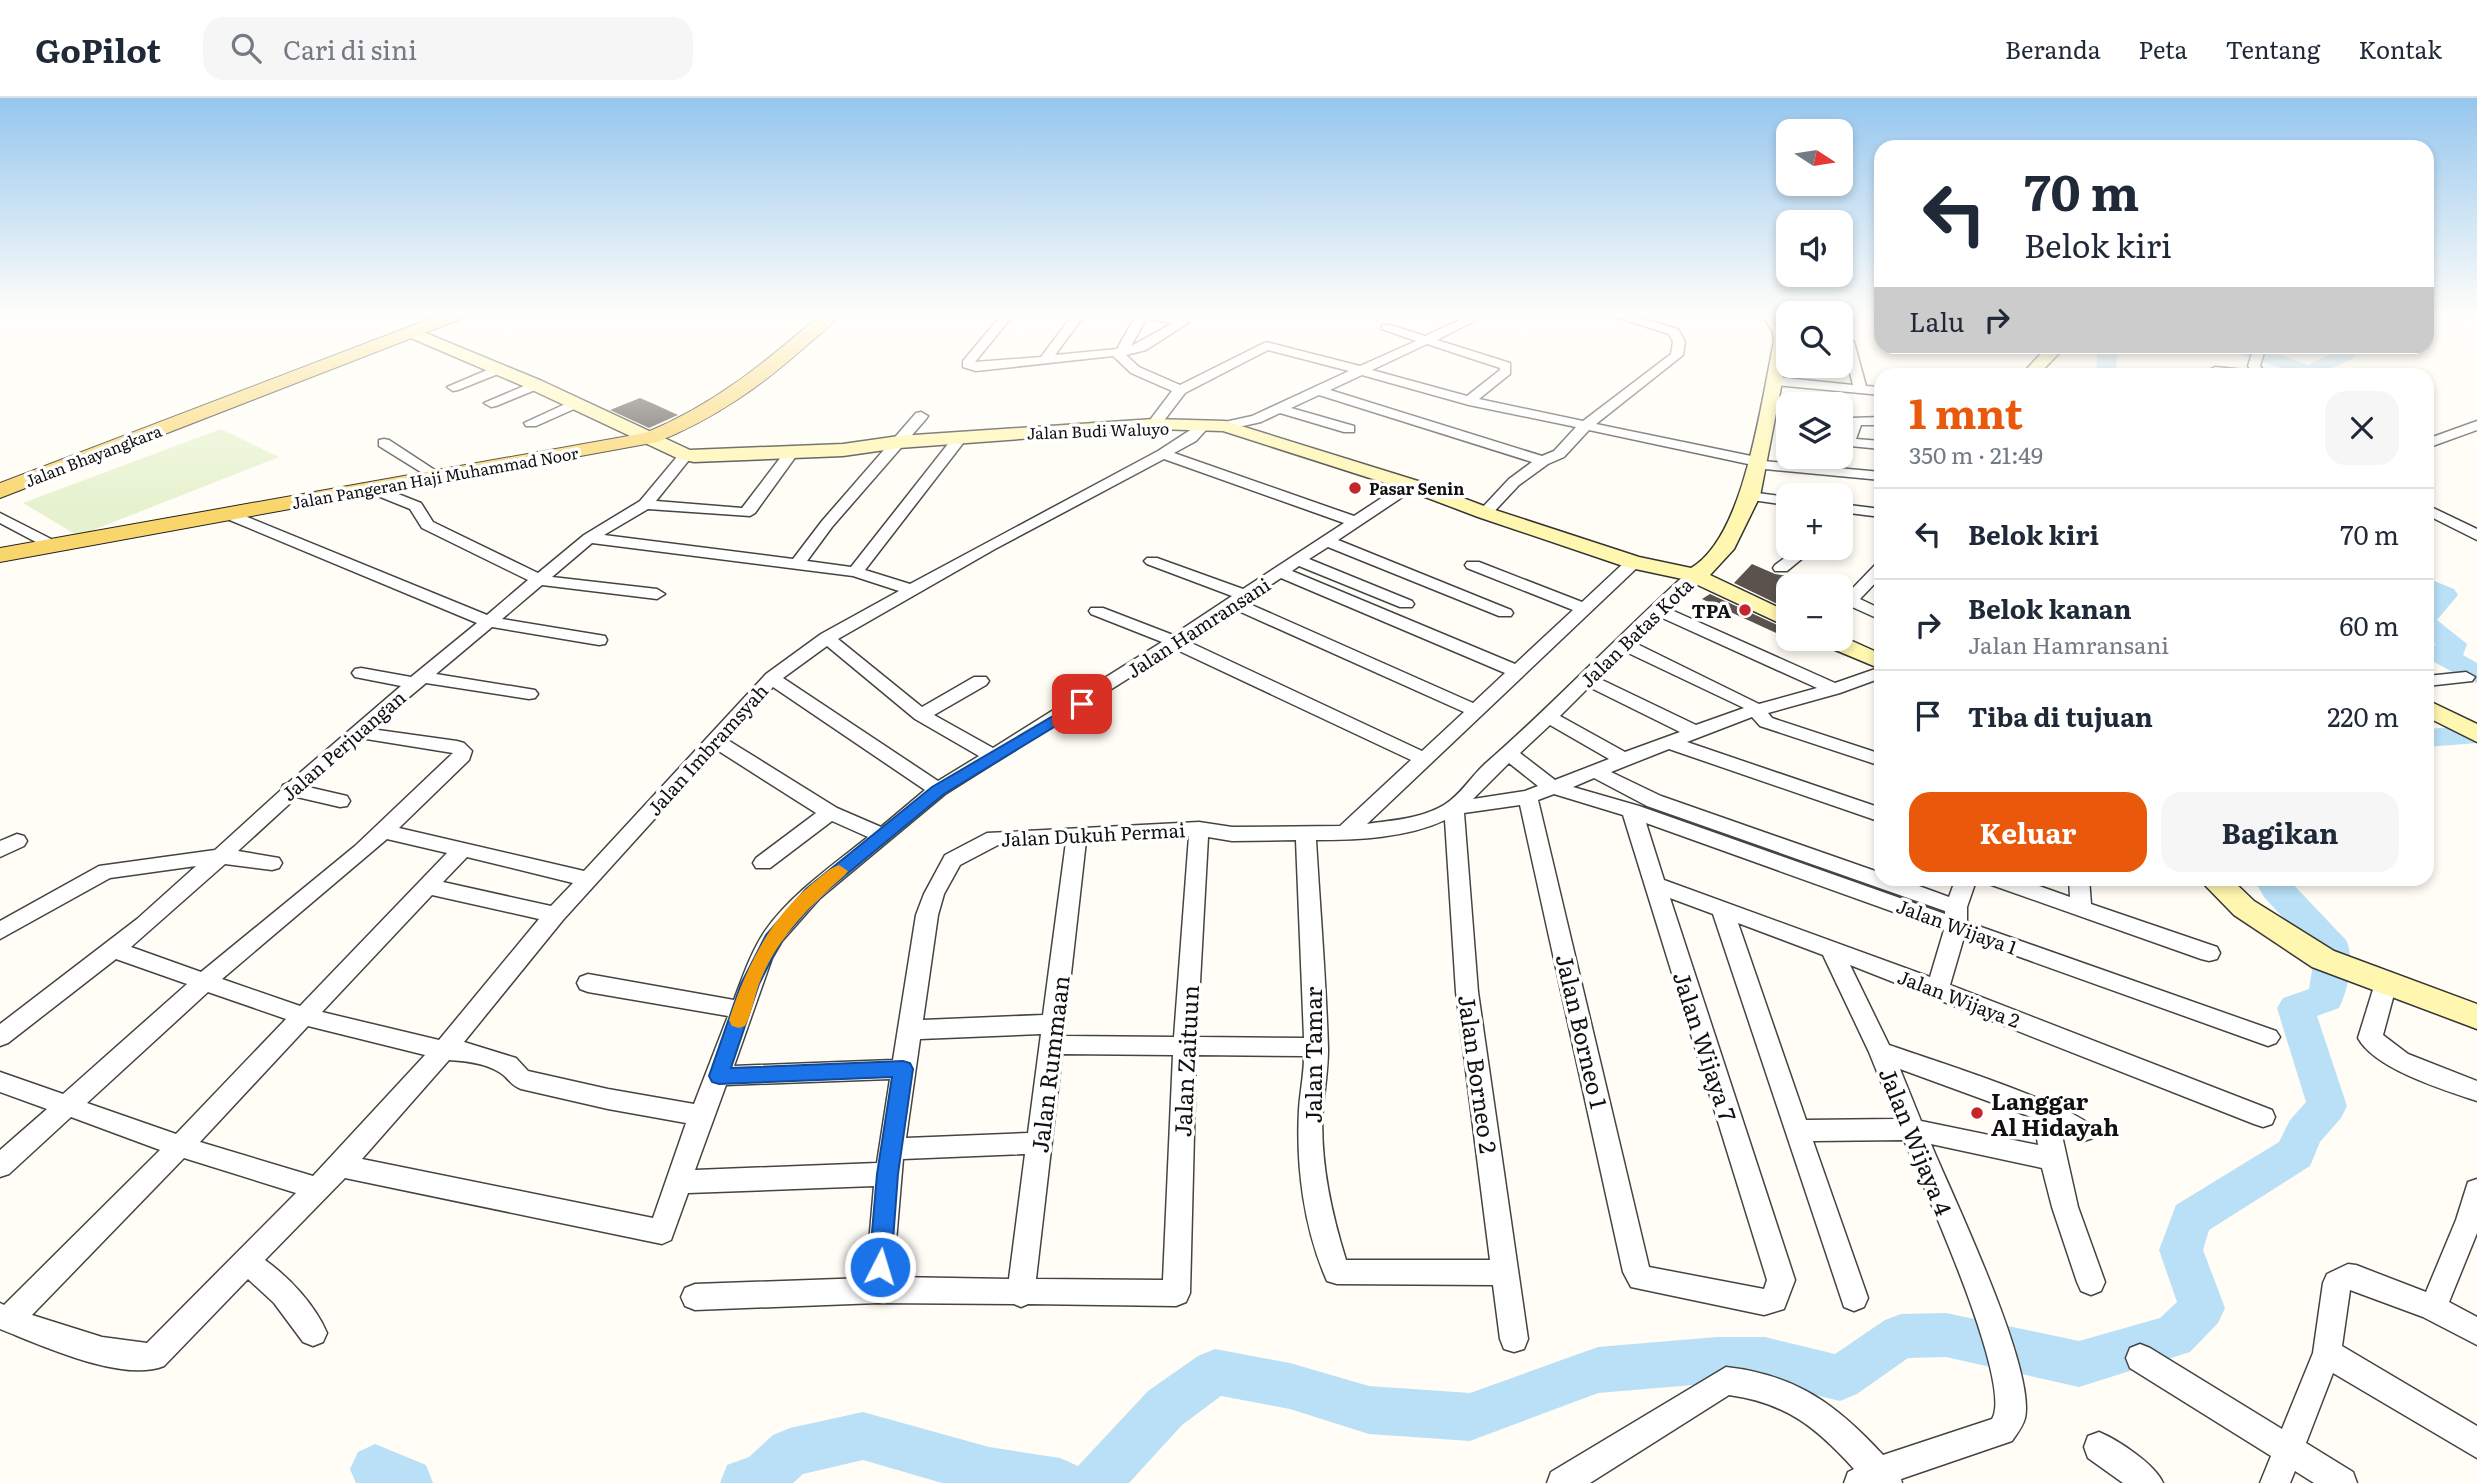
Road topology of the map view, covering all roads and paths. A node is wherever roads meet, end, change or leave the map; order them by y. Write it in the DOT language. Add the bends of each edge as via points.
graph roads {
  1 [pos="292,378"];
  2 [pos="477,378"];
  3 [pos="519,378"];
  4 [pos="760,378"];
  5 [pos="1152,378"];
  6 [pos="1204,378"];
  7 [pos="1347,378"];
  8 [pos="1380,378"];
  9 [pos="1498,378"];
  10 [pos="1648,378"];
  11 [pos="1777,378"];
  12 [pos="1858,378"];
  13 [pos="1776,381"];
  14 [pos="536,385"];
  15 [pos="453,387"];
  16 [pos="1861,389"];
  17 [pos="1180,390"];
  18 [pos="1426,390"];
  19 [pos="1874,390"];
  20 [pos="1319,391"];
  21 [pos="1469,401"];
  22 [pos="491,403"];
  23 [pos="576,403"];
  24 [pos="1279,409"];
  25 [pos="1387,412"];
  26 [pos="921,416"];
  27 [pos="1874,421"];
  28 [pos="531,422"];
  29 [pos="1154,424"];
  30 [pos="1853,425"];
  31 [pos="2477,425"];
  32 [pos="1226,426"];
  33 [pos="1585,426"];
  34 [pos="1201,427"];
  35 [pos="1349,429"];
  36 [pos="2460,431"];
  37 [pos="650,438"];
  38 [pos="960,438"];
  39 [pos="2477,438"];
  40 [pos="2434,441"];
  41 [pos="900,442"];
  42 [pos="384,443"];
  43 [pos="1853,443"];
  44 [pos="1874,445"];
  45 [pos="792,452"];
  46 [pos="1163,454"];
  47 [pos="686,455"];
  48 [pos="1543,461"];
  49 [pos="1756,462"];
  50 [pos="1776,462"];
  51 [pos="1847,469"];
  52 [pos="1874,475"];
  53 [pos="437,476"];
  54 [pos="1411,485"];
  55 [pos="368,487"];
  56 [pos="0,491"];
  57 [pos="1750,496"];
  58 [pos="1776,499"];
  59 [pos="645,504"];
  60 [pos="1853,510"];
  61 [pos="1874,512"];
  62 [pos="225,513"];
  63 [pos="1485,513"];
  64 [pos="2434,513"];
  65 [pos="0,517"];
  66 [pos="1357,522"];
  67 [pos="2477,535"];
  68 [pos="589,538"];
  69 [pos="1328,541"];
  70 [pos="54,546"];
  71 [pos="0,555"];
  72 [pos="1791,560"];
  73 [pos="1152,561"];
  74 [pos="1299,561"];
  75 [pos="1634,562"];
  76 [pos="797,564"];
  77 [pos="1473,565"];
  78 [pos="1781,568"];
  79 [pos="855,572"];
  80 [pos="1281,572"];
  81 [pos="1695,575"];
  82 [pos="1874,576"];
  83 [pos="540,580"];
  84 [pos="912,590"];
  85 [pos="1853,592"];
  86 [pos="657,594"];
  87 [pos="1240,599"];
  88 [pos="1853,601"];
  89 [pos="1406,604"];
  90 [pos="1583,608"];
  91 [pos="1656,608"];
  92 [pos="1097,611"];
  93 [pos="1874,612"];
  94 [pos="1505,613"];
  95 [pos="1776,614"];
  96 [pos="490,622"];
  97 [pos="827,638"];
  98 [pos="599,640"];
  99 [pos="1173,641"];
  100 [pos="1623,644"];
  101 [pos="1853,650"];
  102 [pos="1874,659"];
  103 [pos="1516,671"];
  104 [pos="361,673"];
  105 [pos="1874,675"];
  106 [pos="2466,677"];
  107 [pos="772,678"];
  108 [pos="1586,679"];
  109 [pos="418,680"];
  110 [pos="2434,680"];
  111 [pos="980,681"];
  112 [pos="1834,689"];
  113 [pos="529,694"];
  114 [pos="1475,710"];
  115 [pos="1755,710"];
  116 [pos="2434,711"];
  117 [pos="921,715"];
  118 [pos="1549,717"];
  119 [pos="2468,729"];
  120 [pos="356,732"];
  121 [pos="1695,732"];
  122 [pos="714,740"];
  123 [pos="1668,742"];
  124 [pos="1508,753"];
  125 [pos="994,757"];
  126 [pos="1622,758"];
  127 [pos="1874,758"];
  128 [pos="1424,759"];
  129 [pos="1595,771"];
  130 [pos="290,789"];
  131 [pos="1558,789"];
  132 [pos="938,790"];
  133 [pos="1529,798"];
  134 [pos="340,802"];
  135 [pos="1454,808"];
  136 [pos="1632,810"];
  137 [pos="830,813"];
  138 [pos="1874,813"];
  139 [pos="1199,829"];
  140 [pos="1383,829"];
  141 [pos="384,831"];
  142 [pos="1345,833"];
  143 [pos="1077,834"];
  144 [pos="882,835"];
  145 [pos="1306,835"];
  146 [pos="463,849"];
  147 [pos="220,856"];
  148 [pos="272,863"];
  149 [pos="763,863"];
  150 [pos="588,879"];
  151 [pos="1654,884"];
  152 [pos="1874,885"];
  153 [pos="427,886"];
  154 [pos="1877,886"];
  155 [pos="1965,886"];
  156 [pos="2016,886"];
  157 [pos="2080,886"];
  158 [pos="2221,886"];
  159 [pos="1723,908"];
  160 [pos="2081,909"];
  161 [pos="555,915"];
  162 [pos="1956,916"];
  163 [pos="0,931"];
  164 [pos="114,950"];
  165 [pos="1831,950"];
  166 [pos="2209,953"];
  167 [pos="205,981"];
  168 [pos="588,983"];
  169 [pos="2386,984"];
  170 [pos="1938,989"];
  171 [pos="743,1010"];
  172 [pos="303,1016"];
  173 [pos="2477,1017"];
  174 [pos="4,1029"];
  175 [pos="909,1030"];
  176 [pos="1052,1035"];
  177 [pos="2268,1037"];
  178 [pos="1316,1047"];
  179 [pos="1185,1048"];
  180 [pos="444,1050"];
  181 [pos="1881,1052"];
  182 [pos="903,1069"];
  183 [pos="719,1076"];
  184 [pos="0,1083"];
  185 [pos="2477,1091"];
  186 [pos="65,1108"];
  187 [pos="2045,1112"];
  188 [pos="701,1115"];
  189 [pos="2263,1117"];
  190 [pos="1911,1129"];
  191 [pos="1797,1131"];
  192 [pos="2084,1131"];
  193 [pos="1039,1143"];
  194 [pos="180,1146"];
  195 [pos="2053,1159"];
  196 [pos="890,1161"];
  197 [pos="0,1166"];
  198 [pos="340,1166"];
  199 [pos="679,1182"];
  200 [pos="2477,1191"];
  201 [pos="315,1192"];
  202 [pos="2473,1222"];
  203 [pos="246,1263"];
  204 [pos="1506,1273"];
  205 [pos="1781,1280"];
  206 [pos="2091,1283"];
  207 [pos="878,1290"];
  208 [pos="1021,1294"];
  209 [pos="695,1297"];
  210 [pos="1854,1298"];
  211 [pos="2433,1308"];
  212 [pos="4,1317"];
  213 [pos="2477,1332"];
  214 [pos="313,1333"];
  215 [pos="1514,1339"];
  216 [pos="2327,1353"];
  217 [pos="2140,1358"];
  218 [pos="2477,1443"];
  219 [pos="2099,1447"];
  220 [pos="2288,1449"];
  221 [pos="1875,1479"];
  222 [pos="1562,1483"];
  223 [pos="2148,1483"];
  224 [pos="2275,1483"];
  225 [pos="2342,1483"];
  1 -- 56 [label="main road, Jalan Bhayangkara"];
  2 -- 15 [label="street"];
  3 -- 14 [label="street, Jalan Budi Waluyo"];
  4 -- 37 [label="main road, Jalan Pangeran Haji Muhammad Noor" via="726,403"];
  5 -- 17 [label="street"];
  6 -- 17 [label="street"];
  7 -- 20 [label="street"];
  8 -- 18 [label="street"];
  9 -- 21 [label="street"];
  10 -- 33 [label="street"];
  11 -- 13 [label="street, Jalan Batas Kota"];
  12 -- 16 [label="street"];
  13 -- 16 [label="street"];
  13 -- 49 [label="street, Jalan Batas Kota"];
  14 -- 22 [label="street"];
  14 -- 23 [label="street, Jalan Budi Waluyo"];
  16 -- 19 [label="street"];
  17 -- 29 [label="street"];
  18 -- 21 [label="street"];
  18 -- 25 [label="street"];
  20 -- 24 [label="street"];
  20 -- 25 [label="street"];
  21 -- 33 [label="street"];
  23 -- 28 [label="street"];
  23 -- 37 [label="street, Jalan Budi Waluyo"];
  24 -- 32 [label="street"];
  24 -- 35 [label="street"];
  25 -- 48 [label="street"];
  26 -- 41 [label="street"];
  27 -- 30 [label="street"];
  29 -- 34 [label="street, Jalan Budi Waluyo"];
  29 -- 38 [label="street, Jalan Budi Waluyo"];
  31 -- 36 [label="street"];
  32 -- 34 [label="street, Jalan Budi Waluyo"];
  32 -- 54 [label="street, Jalan Budi Waluyo"];
  33 -- 48 [label="street" via="1563,450"];
  33 -- 49 [label="street"];
  34 -- 46 [label="street, Jalan Imbramsyah"];
  36 -- 39 [label="street"];
  36 -- 40 [label="street"];
  37 -- 47 [label="street, Jalan Budi Waluyo"];
  37 -- 53 [label="main road, Jalan Pangeran Haji Muhammad Noor"];
  38 -- 41 [label="street, Jalan Budi Waluyo"];
  38 -- 79 [label="street"];
  41 -- 45 [label="street, Jalan Budi Waluyo"];
  41 -- 76 [label="street"];
  42 -- 53 [label="street"];
  43 -- 44 [label="street"];
  45 -- 47 [label="street, Jalan Budi Waluyo"];
  45 -- 59 [label="street" via="745,513"];
  46 -- 66 [label="street"];
  46 -- 84 [label="street, Jalan Imbramsyah"];
  47 -- 59 [label="street, Jalan Perjuangan"];
  48 -- 63 [label="street" via="1514,482"];
  49 -- 50 [label="street"];
  49 -- 57 [label="street, Jalan Batas Kota"];
  51 -- 52 [label="street"];
  53 -- 55 [label="main road, Jalan Pangeran Haji Muhammad Noor"];
  54 -- 63 [label="street, Jalan Budi Waluyo"];
  54 -- 66 [label="street, Jalan Hamransani"];
  55 -- 62 [label="main road, Jalan Pangeran Haji Muhammad Noor"];
  55 -- 83 [label="street" via="416,506 428,525"];
  57 -- 58 [label="street"];
  57 -- 81 [label="street, Jalan Batas Kota" via="1724,549"];
  59 -- 68 [label="street, Jalan Perjuangan"];
  60 -- 61 [label="street"];
  62 -- 70 [label="main road, Jalan Pangeran Haji Muhammad Noor"];
  62 -- 96 [label="street"];
  63 -- 75 [label="street, Jalan Budi Waluyo"];
  64 -- 67 [label="street"];
  65 -- 70 [label="street"];
  66 -- 69 [label="street, Jalan Hamransani"];
  68 -- 76 [label="street"];
  68 -- 83 [label="street, Jalan Perjuangan"];
  69 -- 74 [label="street, Jalan Hamransani"];
  69 -- 94 [label="street"];
  70 -- 71 [label="main road, Jalan Pangeran Haji Muhammad Noor"];
  72 -- 78 [label="street"];
  73 -- 87 [label="street"];
  74 -- 80 [label="street, Jalan Hamransani"];
  74 -- 89 [label="street"];
  75 -- 81 [label="street, Jalan Budi Waluyo"];
  75 -- 90 [label="street"];
  76 -- 79 [label="street"];
  77 -- 90 [label="street"];
  79 -- 84 [label="street"];
  80 -- 87 [label="street, Jalan Hamransani"];
  80 -- 103 [label="street"];
  81 -- 91 [label="street, Jalan Batas Kota"];
  81 -- 95 [label="street, Jalan Budi Waluyo"];
  82 -- 85 [label="street"];
  83 -- 86 [label="street"];
  83 -- 96 [label="street, Jalan Perjuangan"];
  84 -- 97 [label="street, Jalan Imbramsyah"];
  87 -- 99 [label="street, Jalan Hamransani"];
  87 -- 114 [label="street"];
  88 -- 93 [label="street"];
  90 -- 103 [label="street"];
  91 -- 100 [label="street, Jalan Batas Kota"];
  91 -- 112 [label="street"];
  92 -- 99 [label="street"];
  96 -- 98 [label="street"];
  96 -- 109 [label="street, Jalan Perjuangan"];
  97 -- 107 [label="street, Jalan Imbramsyah"];
  97 -- 117 [label="street"];
  99 -- 125 [label="street, Jalan Hamransani"];
  99 -- 128 [label="street"];
  100 -- 108 [label="street, Jalan Batas Kota"];
  100 -- 115 [label="street"];
  101 -- 102 [label="street"];
  103 -- 114 [label="street"];
  104 -- 109 [label="street"];
  105 -- 112 [label="street"];
  106 -- 110 [label="street"];
  107 -- 122 [label="street, Jalan Imbramsyah"];
  107 -- 132 [label="street"];
  108 -- 118 [label="street, Jalan Batas Kota"];
  108 -- 121 [label="street"];
  109 -- 113 [label="street"];
  109 -- 120 [label="street, Jalan Perjuangan"];
  111 -- 117 [label="street"];
  112 -- 115 [label="street"];
  114 -- 128 [label="street"];
  115 -- 121 [label="street"];
  115 -- 127 [label="street" via="1766,722"];
  116 -- 119 [label="street"];
  117 -- 125 [label="street"];
  118 -- 124 [label="street, Jalan Batas Kota"];
  118 -- 126 [label="street"];
  120 -- 130 [label="street, Jalan Perjuangan"];
  120 -- 141 [label="street" via="463,751"];
  121 -- 123 [label="street"];
  122 -- 137 [label="street"];
  122 -- 150 [label="street, Jalan Imbramsyah"];
  123 -- 126 [label="street"];
  123 -- 138 [label="street"];
  124 -- 131 [label="street"];
  124 -- 135 [label="street, Jalan Batas Kota"];
  125 -- 132 [label="street, Jalan Hamransani"];
  126 -- 129 [label="street"];
  128 -- 142 [label="street"];
  129 -- 131 [label="street"];
  129 -- 152 [label="street" via="1654,801"];
  130 -- 134 [label="street"];
  130 -- 147 [label="street, Jalan Perjuangan"];
  131 -- 133 [label="street"];
  131 -- 136 [label="street, Jalan Wijaya 1"];
  132 -- 144 [label="street, Jalan Hamransani"];
  133 -- 135 [label="street"];
  133 -- 205 [label="street, Jalan Borneo 1" via="1641,1278 1764,1302 1774,1300"];
  135 -- 140 [label="street, Jalan Batas Kota" via="1420,824"];
  135 -- 204 [label="street, Jalan Borneo 2" via="1467,992"];
  136 -- 151 [label="street, Jalan Wijaya 7"];
  136 -- 162 [label="street, Jalan Wijaya 1"];
  137 -- 144 [label="street"];
  137 -- 149 [label="street"];
  139 -- 143 [label="street, Jalan Dukuh Permai"];
  139 -- 145 [label="street, Jalan Dukuh Permai"];
  139 -- 179 [label="street, Jalan Zaituun"];
  140 -- 142 [label="street, Jalan Dukuh Permai"];
  141 -- 146 [label="street"];
  141 -- 167 [label="street"];
  142 -- 145 [label="street, Jalan Dukuh Permai"];
  143 -- 175 [label="street, Jalan Dukuh Permai" via="994,838 952,860 927,915"];
  143 -- 176 [label="street, Jalan Rummaan"];
  144 -- 171 [label="street, Jalan Hamransani" via="813,893 775,935 754,975"];
  145 -- 178 [label="street, Jalan Tamar"];
  146 -- 150 [label="street"];
  146 -- 153 [label="street"];
  147 -- 148 [label="street"];
  147 -- 163 [label="street" via="106,871"];
  147 -- 164 [label="street, Jalan Perjuangan"];
  150 -- 161 [label="street, Jalan Imbramsyah"];
  151 -- 159 [label="street, Jalan Wijaya 2"];
  151 -- 205 [label="street, Jalan Wijaya 7"];
  153 -- 161 [label="street"];
  153 -- 172 [label="street"];
  154 -- 162 [label="street"];
  155 -- 162 [label="street"];
  156 -- 160 [label="street"];
  157 -- 160 [label="street"];
  158 -- 169 [label="street" via="2244,908 2331,962"];
  159 -- 165 [label="street, Jalan Wijaya 2"];
  159 -- 191 [label="street"];
  160 -- 166 [label="street"];
  161 -- 180 [label="street, Jalan Imbramsyah"];
  162 -- 170 [label="street"];
  162 -- 177 [label="street, Jalan Wijaya 1"];
  164 -- 167 [label="street"];
  164 -- 174 [label="street, Jalan Perjuangan"];
  165 -- 170 [label="street, Jalan Wijaya 2"];
  165 -- 181 [label="street, Jalan Wijaya 4"];
  167 -- 172 [label="street"];
  167 -- 186 [label="street"];
  168 -- 171 [label="street"];
  169 -- 173 [label="street"];
  169 -- 185 [label="street" via="2370,1038 2400,1061"];
  170 -- 189 [label="street, Jalan Wijaya 2"];
  171 -- 183 [label="street, Jalan Hamransani"];
  172 -- 180 [label="street"];
  172 -- 194 [label="street"];
  175 -- 176 [label="street"];
  175 -- 182 [label="street, Jalan Dukuh Permai"];
  176 -- 179 [label="street"];
  176 -- 193 [label="street, Jalan Rummaan"];
  178 -- 179 [label="street"];
  178 -- 204 [label="street, Jalan Tamar" via="1312,1153 1319,1216 1337,1272"];
  179 -- 208 [label="street, Jalan Zaituun" via="1176,1293"];
  180 -- 188 [label="street" via="470,1052 508,1065 521,1079"];
  180 -- 198 [label="street, Jalan Imbramsyah"];
  181 -- 187 [label="street"];
  181 -- 190 [label="street, Jalan Wijaya 4"];
  182 -- 183 [label="street"];
  182 -- 196 [label="street, Jalan Dukuh Permai"];
  183 -- 188 [label="street, Jalan Hamransani"];
  184 -- 186 [label="street"];
  186 -- 194 [label="street"];
  186 -- 197 [label="street"];
  187 -- 192 [label="street"];
  187 -- 195 [label="street"];
  188 -- 199 [label="street, Jalan Hamransani"];
  190 -- 191 [label="street"];
  190 -- 195 [label="street"];
  190 -- 221 [label="street, Jalan Wijaya 4" via="1997,1335 2011,1416 2002,1431"];
  191 -- 210 [label="street"];
  193 -- 196 [label="street"];
  193 -- 208 [label="street, Jalan Rummaan"];
  194 -- 201 [label="street"];
  194 -- 212 [label="street"];
  195 -- 206 [label="street"];
  196 -- 199 [label="street"];
  196 -- 207 [label="street, Jalan Dukuh Permai"];
  198 -- 199 [label="street, Jalan Hamransani" via="662,1232"];
  198 -- 201 [label="street, Jalan Imbramsyah"];
  200 -- 202 [label="street"];
  201 -- 203 [label="street, Jalan Imbramsyah"];
  202 -- 211 [label="street"];
  203 -- 212 [label="street, Jalan Imbramsyah" via="147,1359 83,1344"];
  203 -- 214 [label="street" via="277,1286"];
  204 -- 215 [label="street, Jalan Borneo 2"];
  207 -- 208 [label="street"];
  207 -- 209 [label="street"];
  211 -- 213 [label="street"];
  211 -- 216 [label="street" via="2348,1277 2337,1283"];
  216 -- 218 [label="street"];
  216 -- 220 [label="street"];
  217 -- 220 [label="street"];
  219 -- 223 [label="street"];
  220 -- 224 [label="street"];
  220 -- 225 [label="street"];
  221 -- 222 [label="street" via="1840,1430 1811,1408 1754,1383 1726,1381"];
}
